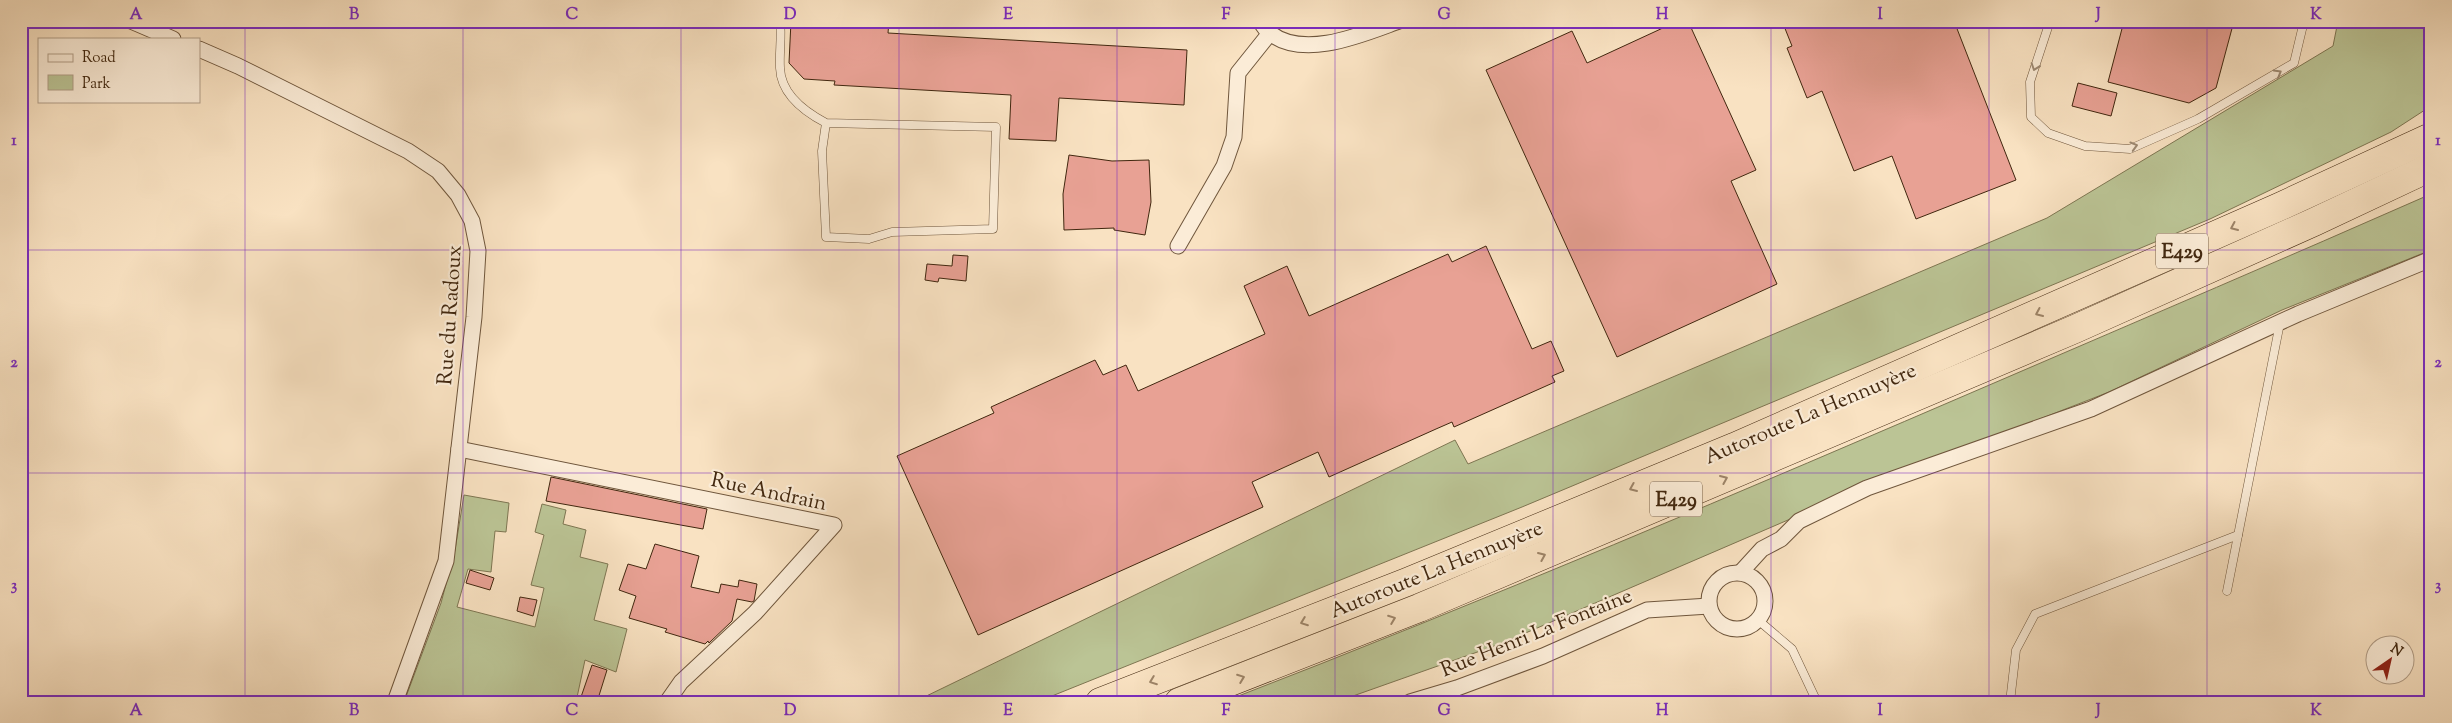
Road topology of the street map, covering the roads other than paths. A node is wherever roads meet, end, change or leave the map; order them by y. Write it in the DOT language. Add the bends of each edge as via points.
graph roads {
  1 [pos="130,21"];
  2 [pos="780,21"];
  3 [pos="1260,21"];
  4 [pos="1399,21"];
  5 [pos="2050,21"];
  6 [pos="2304,21"];
  7 [pos="1270,34"];
  8 [pos="171,38"];
  9 [pos="200,49"];
  10 [pos="2431,119"];
  11 [pos="826,122"];
  12 [pos="2431,137"];
  13 [pos="2431,167"];
  14 [pos="2431,178"];
  15 [pos="2279,207"];
  16 [pos="2314,222"];
  17 [pos="1178,246"];
  18 [pos="2431,259"];
  19 [pos="2280,323"];
  20 [pos="459,449"];
  21 [pos="2238,535"];
  22 [pos="1741,572"];
  23 [pos="2227,591"];
  24 [pos="1709,606"];
  25 [pos="1758,620"];
  26 [pos="395,702"];
  27 [pos="667,702"];
  28 [pos="1100,702"];
  29 [pos="1179,702"];
  30 [pos="1410,702"];
  31 [pos="1817,702"];
  32 [pos="2010,702"];
  1 -- 8 [label="street"];
  2 -- 11 [label="lane" via="779,70 787,91 807,113"];
  3 -- 7 [label="street"];
  4 -- 7 [label="street" via="1320,45 1297,45"];
  5 -- 6 [label="lane, one-way" via="2030,82 2031,117 2048,134 2085,146 2130,149 2198,120 2294,63"];
  7 -- 17 [label="street" via="1238,73 1234,137 1224,166"];
  9 -- 20 [label="street, Rue du Radoux" via="408,151 438,171 458,195 472,221 478,251"];
  10 -- 15 [label="highway" via="2322,174"];
  11 -- 11 [label="lane" via="822,151 826,237 869,239 892,232 993,229 996,127"];
  12 -- 15 [label="highway, Autoroute La Hennuyère / E429"];
  13 -- 16 [label="highway, E429"];
  14 -- 16 [label="highway"];
  15 -- 28 [label="highway, Autoroute La Hennuyère / E429, one-way" via="1715,454 1408,582"];
  29 -- 16 [label="highway, Autoroute La Hennuyère / E429, one-way" via="1419,608 2075,330"];
  18 -- 19 [label="street"];
  19 -- 21 [label="lane"];
  19 -- 22 [label="street" via="2091,409 1867,488 1799,521 1781,539 1762,549"];
  20 -- 26 [label="street, Rue du Radoux" via="446,561"];
  20 -- 27 [label="street, Rue Andrain" via="834,525 755,613 681,682"];
  21 -- 23 [label="lane"];
  21 -- 32 [label="lane" via="2036,614 2016,650"];
  22 -- 24 [label="street" via="1726,574 1714,584 1708,598"];
  22 -- 25 [label="street" via="1757,580 1765,596 1765,605"];
  24 -- 25 [label="street" via="1717,621 1733,629 1742,629"];
  24 -- 30 [label="street, Rue Henri La Fontaine" via="1646,610 1543,656"];
  25 -- 31 [label="lane" via="1792,649"];
}
